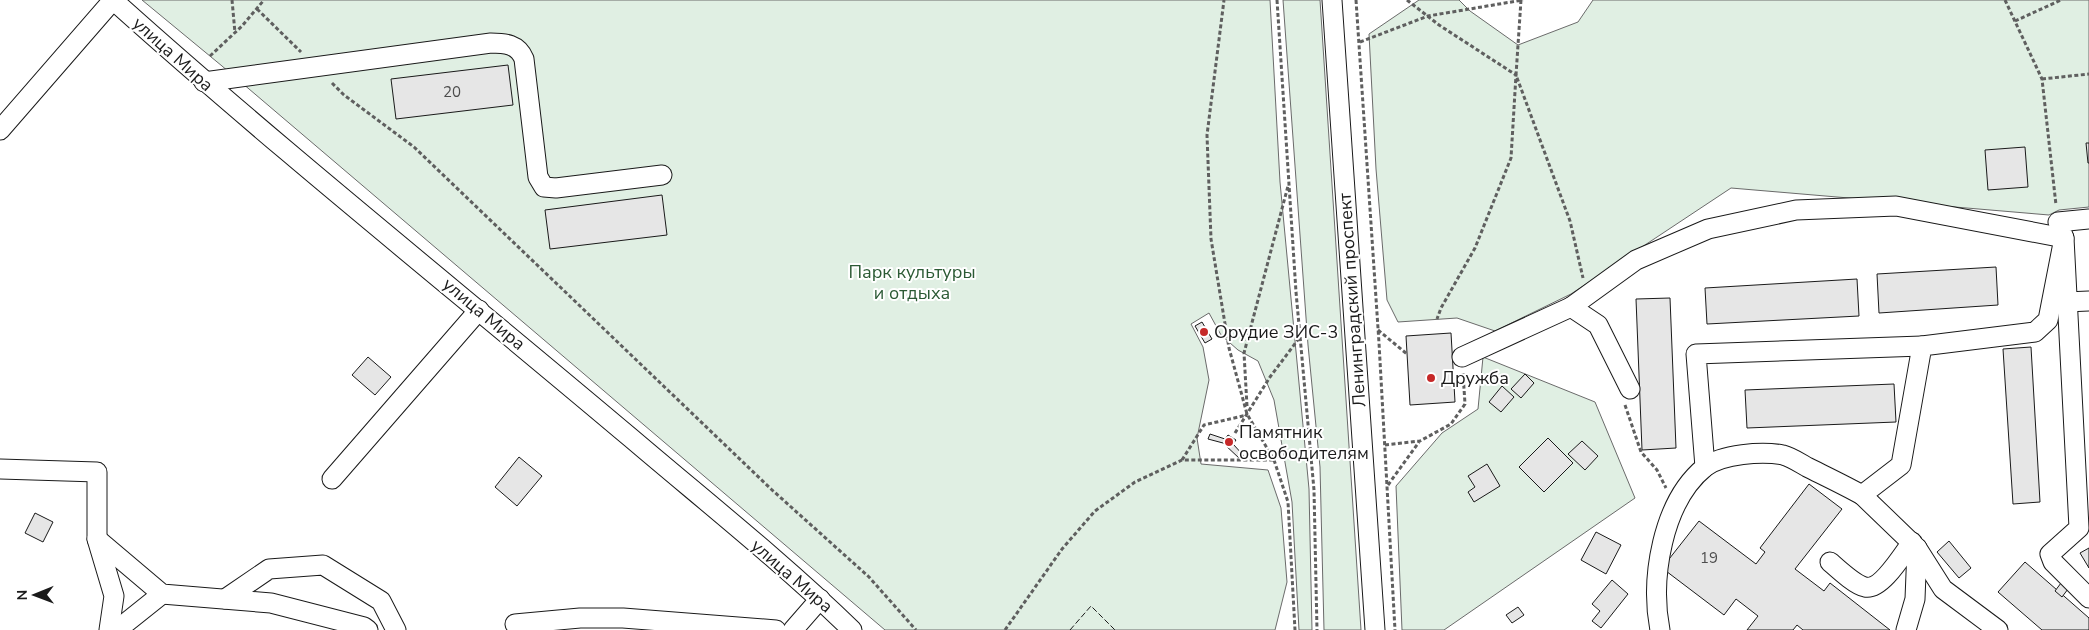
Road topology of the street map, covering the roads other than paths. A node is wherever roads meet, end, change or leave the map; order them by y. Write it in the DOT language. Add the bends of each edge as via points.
graph roads {
  1 [pos="113,0"];
  2 [pos="1332,0"];
  3 [pos="204,82"];
  4 [pos="0,130"];
  5 [pos="662,175"];
  6 [pos="2089,219"];
  7 [pos="2061,230"];
  8 [pos="2089,300"];
  9 [pos="2066,302"];
  10 [pos="1571,308"];
  11 [pos="479,310"];
  12 [pos="1922,346"];
  13 [pos="1462,357"];
  14 [pos="1626,393"];
  15 [pos="2080,406"];
  16 [pos="1705,468"];
  17 [pos="0,469"];
  18 [pos="332,478"];
  19 [pos="1862,495"];
  20 [pos="97,538"];
  21 [pos="1914,545"];
  22 [pos="1830,562"];
  23 [pos="162,594"];
  24 [pos="2089,598"];
  25 [pos="225,599"];
  26 [pos="820,599"];
  27 [pos="515,624"];
  28 [pos="108,630"];
  29 [pos="117,630"];
  30 [pos="368,630"];
  31 [pos="396,630"];
  32 [pos="776,630"];
  33 [pos="793,630"];
  34 [pos="852,630"];
  35 [pos="1375,630"];
  36 [pos="1660,630"];
  37 [pos="1906,630"];
  38 [pos="1998,630"];
  1 -- 3 [label="street, улица Мира"];
  1 -- 4 [label="street"];
  2 -- 35 [label="street, Ленинградский проспект"];
  3 -- 5 [label="street" via="490,43 510,45 524,59 538,177 544,186 556,188"];
  3 -- 11 [label="street, улица Мира"];
  6 -- 7 [label="street"];
  7 -- 9 [label="street"];
  7 -- 10 [label="street" via="1896,206 1796,210 1708,229 1636,260"];
  7 -- 12 [label="street" via="2048,320 2035,332"];
  8 -- 9 [label="street"];
  9 -- 15 [label="street"];
  10 -- 13 [label="street"];
  10 -- 14 [label="street" via="1598,325"];
  11 -- 18 [label="street"];
  11 -- 26 [label="street, улица Мира"];
  12 -- 16 [label="street" via="1696,354"];
  12 -- 19 [label="street" via="1901,465"];
  15 -- 24 [label="street" via="2079,528 2050,554 2053,562"];
  16 -- 19 [label="street" via="1720,459 1753,454 1784,455"];
  16 -- 36 [label="street" via="1675,507 1663,539 1656,588"];
  17 -- 20 [label="street" via="97,472"];
  19 -- 21 [label="street"];
  20 -- 23 [label="street"];
  20 -- 28 [label="street" via="114,596"];
  21 -- 22 [label="street" via="1874,587 1859,585"];
  21 -- 37 [label="street" via="1915,599"];
  21 -- 38 [label="street" via="1943,589"];
  23 -- 25 [label="street"];
  23 -- 29 [label="street"];
  25 -- 30 [label="street" via="271,603"];
  25 -- 31 [label="street" via="269,569 324,565 381,600"];
  26 -- 33 [label="street"];
  26 -- 34 [label="street, улица Мира"];
  27 -- 32 [label="street" via="623,618"];
}
